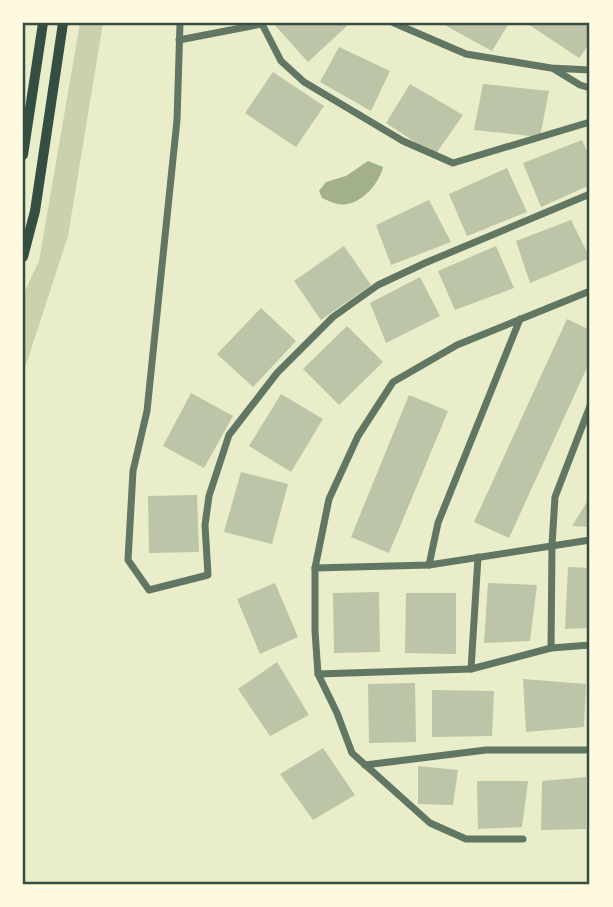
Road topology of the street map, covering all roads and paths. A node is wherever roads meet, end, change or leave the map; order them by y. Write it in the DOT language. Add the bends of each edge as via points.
graph roads {
  1 [pos="43,23"];
  2 [pos="63,23"];
  3 [pos="180,23"];
  4 [pos="262,23"];
  5 [pos="394,23"];
  6 [pos="178,40"];
  7 [pos="551,68"];
  8 [pos="590,71"];
  9 [pos="590,88"];
  10 [pos="590,122"];
  11 [pos="23,155"];
  12 [pos="590,194"];
  13 [pos="23,257"];
  14 [pos="590,291"];
  15 [pos="520,319"];
  16 [pos="590,405"];
  17 [pos="590,540"];
  18 [pos="552,545"];
  19 [pos="478,556"];
  20 [pos="429,565"];
  21 [pos="315,568"];
  22 [pos="590,645"];
  23 [pos="551,648"];
  24 [pos="471,669"];
  25 [pos="318,674"];
  26 [pos="590,750"];
  27 [pos="365,765"];
  28 [pos="523,839"];
  1 -- 11 [label="main road"];
  2 -- 13 [label="main road" via="35,211"];
  3 -- 6 [label="street"];
  4 -- 6 [label="street"];
  4 -- 10 [label="street" via="281,61 304,82 403,141 453,163"];
  5 -- 7 [label="street" via="466,54"];
  6 -- 12 [label="street" via="177,120 147,411 133,471 128,560 149,590 208,575 205,525 209,496 229,435 277,373 332,317 378,285"];
  7 -- 8 [label="street"];
  7 -- 9 [label="street"];
  14 -- 15 [label="street"];
  15 -- 20 [label="street" via="438,523"];
  15 -- 21 [label="street" via="457,345 393,382 358,436 329,499"];
  16 -- 18 [label="street" via="555,497"];
  17 -- 18 [label="street"];
  18 -- 19 [label="street"];
  18 -- 23 [label="street"];
  19 -- 20 [label="street"];
  19 -- 24 [label="street"];
  20 -- 21 [label="street"];
  21 -- 25 [label="street"];
  22 -- 23 [label="street"];
  23 -- 24 [label="street"];
  24 -- 25 [label="street"];
  25 -- 27 [label="street" via="352,753"];
  26 -- 27 [label="street" via="486,750"];
  27 -- 28 [label="street" via="430,823 467,839"];
}
